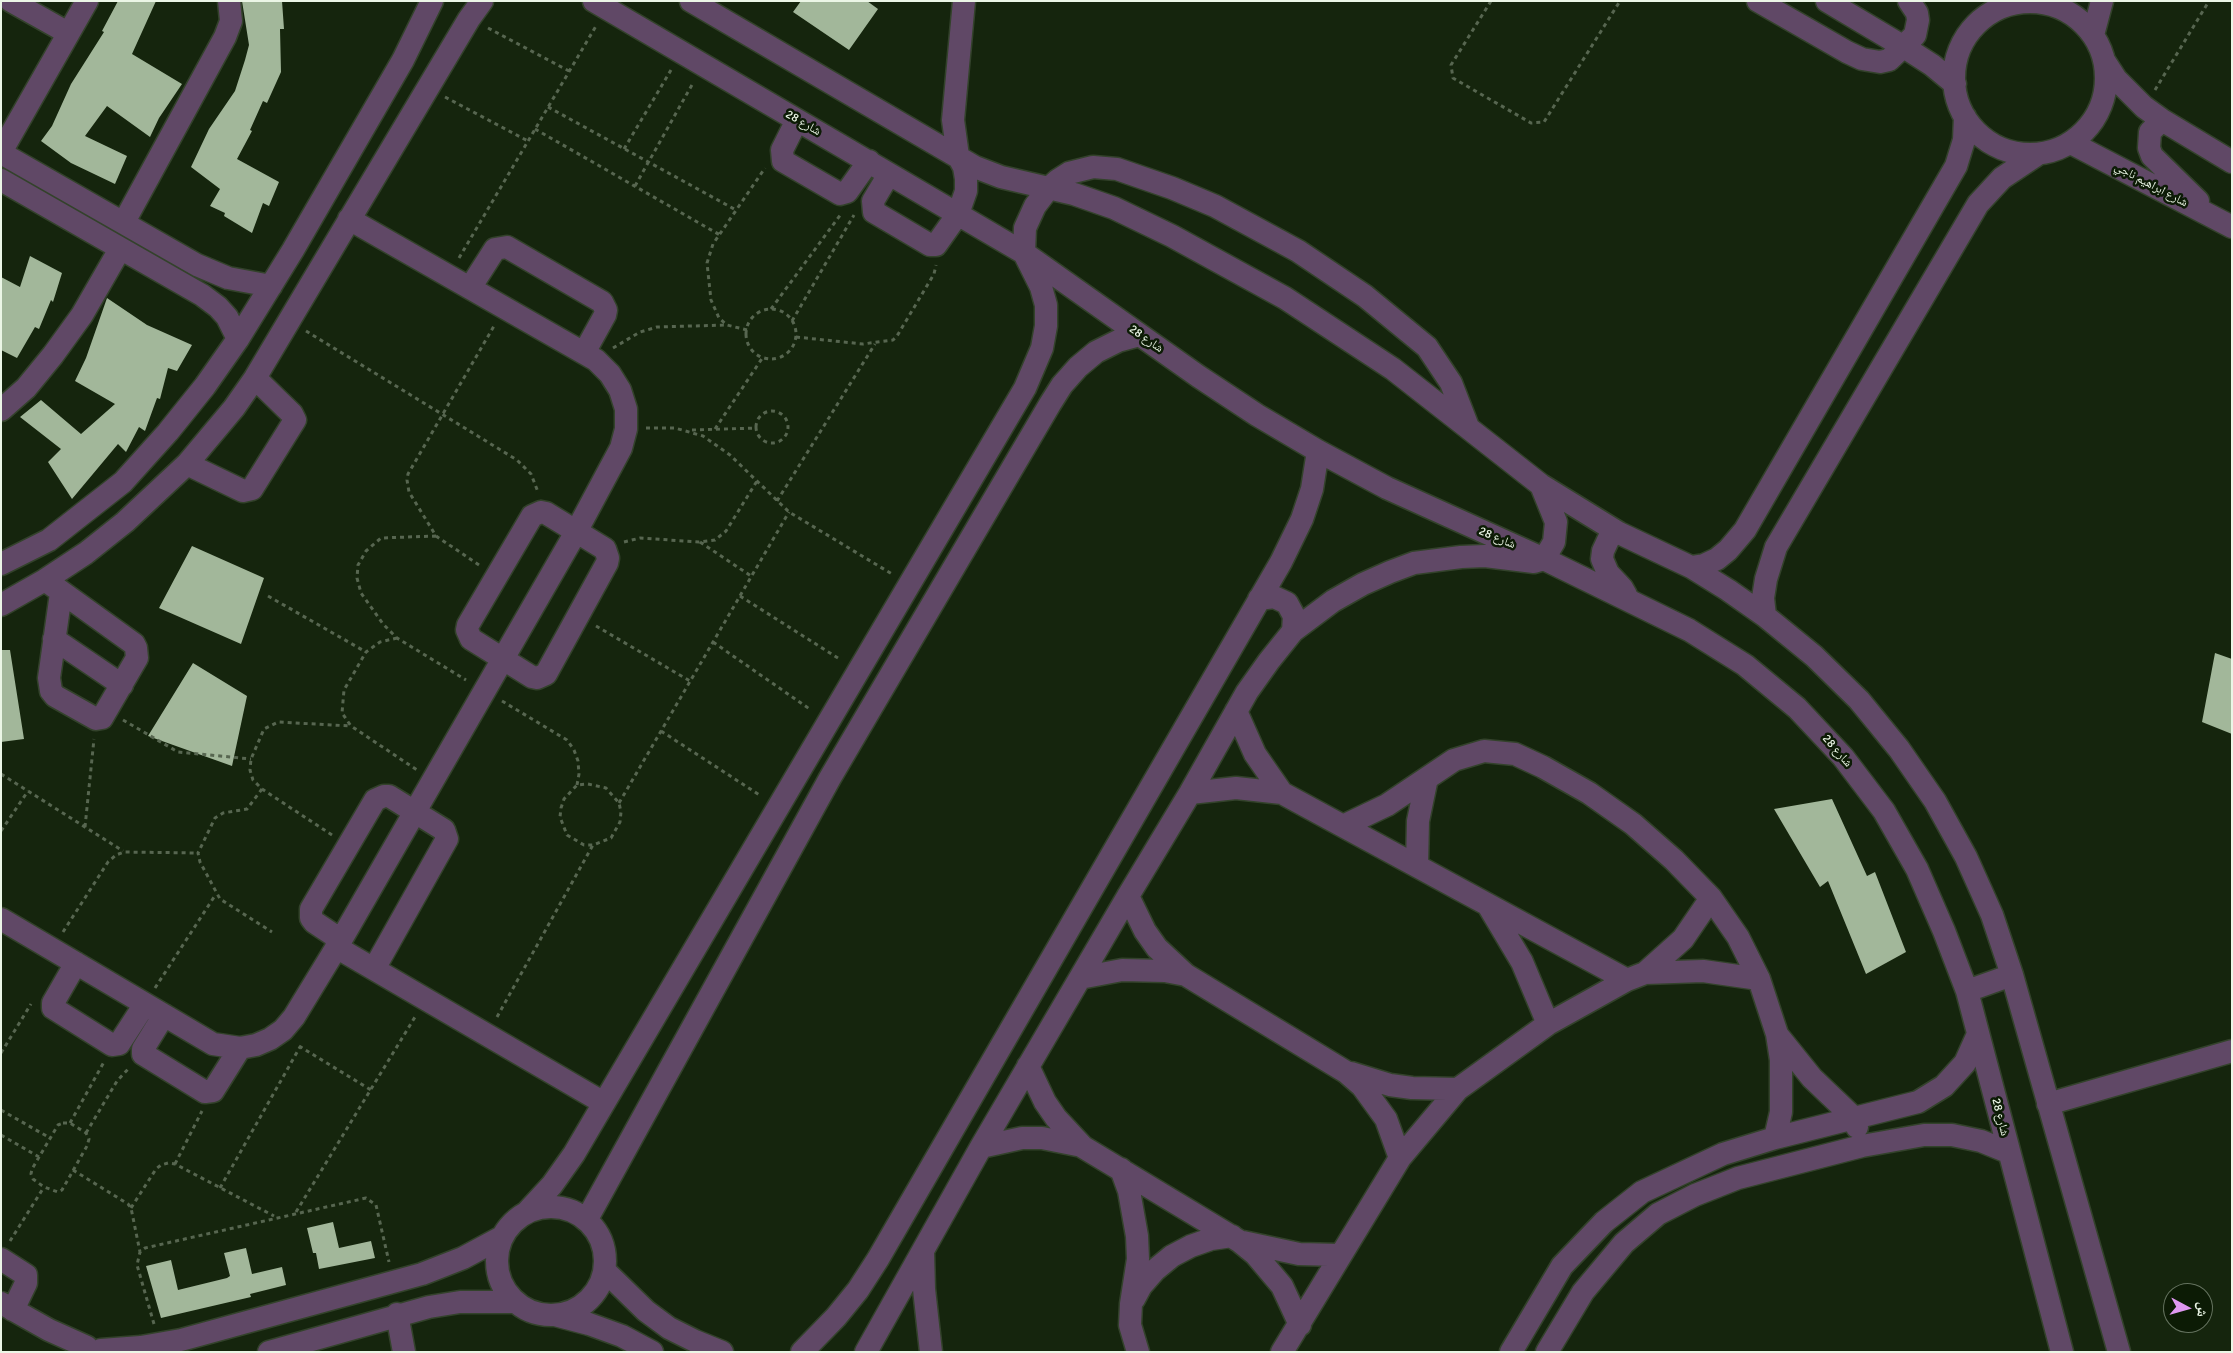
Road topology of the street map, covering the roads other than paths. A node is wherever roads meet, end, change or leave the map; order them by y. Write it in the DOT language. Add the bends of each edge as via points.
graph roads {
  1 [pos="11,1"];
  2 [pos="87,1"];
  3 [pos="229,1"];
  4 [pos="432,1"];
  5 [pos="691,1"];
  6 [pos="964,1"];
  7 [pos="1758,1"];
  8 [pos="1827,1"];
  9 [pos="1909,1"];
  10 [pos="1976,1"];
  11 [pos="2102,1"];
  12 [pos="2025,2"];
  13 [pos="600,5"];
  14 [pos="2002,8"];
  15 [pos="475,10"];
  16 [pos="68,33"];
  17 [pos="2093,35"];
  18 [pos="1904,47"];
  19 [pos="403,60"];
  20 [pos="2105,62"];
  21 [pos="430,84"];
  22 [pos="1955,84"];
  23 [pos="2153,114"];
  24 [pos="1965,117"];
  25 [pos="797,120"];
  26 [pos="2071,142"];
  27 [pos="1,153"];
  28 [pos="2038,154"];
  29 [pos="958,156"];
  30 [pos="869,162"];
  31 [pos="2232,162"];
  32 [pos="889,174"];
  33 [pos="4,186"];
  34 [pos="1048,189"];
  35 [pos="958,214"];
  36 [pos="349,219"];
  37 [pos="124,222"];
  38 [pos="2223,222"];
  39 [pos="1910,245"];
  40 [pos="120,249"];
  41 [pos="1024,253"];
  42 [pos="1942,265"];
  43 [pos="271,286"];
  44 [pos="470,288"];
  45 [pos="1140,335"];
  46 [pos="238,339"];
  47 [pos="590,356"];
  48 [pos="255,378"];
  49 [pos="1025,388"];
  50 [pos="1050,404"];
  51 [pos="1,410"];
  52 [pos="1468,427"];
  53 [pos="1318,451"];
  54 [pos="187,464"];
  55 [pos="1541,485"];
  56 [pos="1763,498"];
  57 [pos="1794,517"];
  58 [pos="576,532"];
  59 [pos="1619,533"];
  60 [pos="1544,559"];
  61 [pos="1,564"];
  62 [pos="1691,567"];
  63 [pos="53,586"];
  64 [pos="1259,599"];
  65 [pos="1628,601"];
  66 [pos="1,605"];
  67 [pos="1764,616"];
  68 [pos="1293,630"];
  69 [pos="54,639"];
  70 [pos="503,659"];
  71 [pos="122,685"];
  72 [pos="1236,710"];
  73 [pos="804,763"];
  74 [pos="830,778"];
  75 [pos="1427,778"];
  76 [pos="1190,792"];
  77 [pos="1282,793"];
  78 [pos="414,812"];
  79 [pos="1343,826"];
  80 [pos="1417,866"];
  81 [pos="1128,896"];
  82 [pos="1711,898"];
  83 [pos="1488,904"];
  84 [pos="1,919"];
  85 [pos="339,944"];
  86 [pos="76,963"];
  87 [pos="374,969"];
  88 [pos="1186,975"];
  89 [pos="2012,975"];
  90 [pos="1636,976"];
  91 [pos="1080,978"];
  92 [pos="1759,979"];
  93 [pos="1967,991"];
  94 [pos="144,1004"];
  95 [pos="164,1015"];
  96 [pos="1548,1024"];
  97 [pos="1778,1034"];
  98 [pos="1978,1034"];
  99 [pos="240,1048"];
  100 [pos="2232,1051"];
  101 [pos="1028,1066"];
  102 [pos="1346,1072"];
  103 [pos="1458,1089"];
  104 [pos="604,1103"];
  105 [pos="2048,1104"];
  106 [pos="1854,1118"];
  107 [pos="1775,1138"];
  108 [pos="1862,1146"];
  109 [pos="981,1147"];
  110 [pos="1083,1147"];
  111 [pos="2008,1152"];
  112 [pos="1400,1158"];
  113 [pos="1121,1169"];
  114 [pos="528,1212"];
  115 [pos="587,1219"];
  116 [pos="502,1238"];
  117 [pos="1235,1238"];
  118 [pos="923,1250"];
  119 [pos="4,1253"];
  120 [pos="1339,1255"];
  121 [pos="604,1271"];
  122 [pos="516,1302"];
  123 [pos="1131,1304"];
  124 [pos="7,1307"];
  125 [pos="398,1314"];
  126 [pos="555,1315"];
  127 [pos="1300,1324"];
  128 [pos="98,1350"];
  129 [pos="1285,1351"];
  130 [pos="66,1352"];
  131 [pos="269,1352"];
  132 [pos="404,1352"];
  133 [pos="652,1352"];
  134 [pos="722,1352"];
  135 [pos="802,1352"];
  136 [pos="866,1352"];
  137 [pos="931,1352"];
  138 [pos="1138,1352"];
  139 [pos="1511,1352"];
  140 [pos="1547,1352"];
  141 [pos="2062,1352"];
  142 [pos="2119,1352"];
  1 -- 16 [label="street"];
  2 -- 16 [label="street"];
  3 -- 37 [label="street" via="230,21 225,38"];
  4 -- 19 [label="street"];
  5 -- 29 [label="street"];
  6 -- 29 [label="street" via="953,106"];
  7 -- 18 [label="street" via="1862,59 1889,60"];
  8 -- 18 [label="street"];
  9 -- 18 [label="street" via="1917,13 1918,28"];
  10 -- 14 [label="street"];
  11 -- 17 [label="street"];
  12 -- 14 [label="street"];
  12 -- 17 [label="street" via="2063,9 2080,20"];
  13 -- 25 [label="street, شارع 28"];
  14 -- 22 [label="street" via="1971,30 1956,65"];
  15 -- 21 [label="street"];
  16 -- 27 [label="street"];
  17 -- 20 [label="street"];
  18 -- 22 [label="street"];
  19 -- 21 [label="street"];
  19 -- 43 [label="street"];
  20 -- 23 [label="street" via="2125,89"];
  20 -- 26 [label="street" via="2105,90 2096,116"];
  21 -- 36 [label="street"];
  22 -- 24 [label="street"];
  23 -- 31 [label="street"];
  23 -- 38 [label="street" via="2148,140 2152,156"];
  24 -- 28 [label="street" via="1989,142 2004,149"];
  24 -- 39 [label="street" via="1964,140 1956,166"];
  25 -- 30 [label="street, شارع 28"];
  25 -- 30 [label="street" via="782,150 784,161 840,194 845,194"];
  26 -- 28 [label="street"];
  26 -- 38 [label="street, شارع ابراهيم ناجي"];
  27 -- 37 [label="street"];
  28 -- 42 [label="street" via="2019,164 1989,190"];
  29 -- 34 [label="street" via="1001,177"];
  29 -- 35 [label="street" via="966,179 965,197"];
  30 -- 32 [label="street, شارع 28"];
  32 -- 35 [label="street, شارع 28"];
  32 -- 35 [label="street" via="872,204 874,212 933,245 938,243"];
  33 -- 40 [label="street"];
  34 -- 41 [label="street" via="1029,216 1024,234"];
  34 -- 52 [label="street" via="1114,208 1229,266 1348,338"];
  34 -- 52 [label="street" via="1058,180 1081,169 1116,169 1172,188 1257,227 1332,272 1427,347 1451,383"];
  35 -- 41 [label="street, شارع 28"];
  36 -- 44 [label="street"];
  36 -- 48 [label="street"];
  37 -- 43 [label="street" via="215,274"];
  39 -- 42 [label="street"];
  39 -- 56 [label="street"];
  40 -- 46 [label="street" via="218,307"];
  40 -- 51 [label="street" via="82,315 54,355 26,388"];
  41 -- 45 [label="street, شارع 28"];
  41 -- 49 [label="street" via="1046,305 1042,348"];
  42 -- 57 [label="street"];
  43 -- 46 [label="street"];
  44 -- 47 [label="street"];
  44 -- 47 [label="street" via="494,249 507,247 602,302 606,310"];
  45 -- 50 [label="street" via="1096,352 1062,385"];
  45 -- 53 [label="street, شارع 28"];
  46 -- 61 [label="street" via="187,410 123,482 49,540"];
  47 -- 58 [label="street" via="610,374 620,390 626,409 626,429 621,448"];
  48 -- 54 [label="street"];
  48 -- 54 [label="street" via="295,420 252,488 243,491"];
  49 -- 50 [label="street"];
  49 -- 73 [label="street"];
  50 -- 74 [label="street"];
  52 -- 55 [label="street"];
  53 -- 60 [label="street, شارع 28" via="1432,509"];
  53 -- 64 [label="street" via="1312,489 1302,519"];
  54 -- 63 [label="street"];
  55 -- 59 [label="street"];
  55 -- 60 [label="street" via="1556,522 1554,542"];
  56 -- 57 [label="street"];
  56 -- 62 [label="street" via="1745,530 1728,550 1704,565"];
  57 -- 67 [label="street" via="1770,563"];
  58 -- 70 [label="street"];
  58 -- 70 [label="street" via="605,549 608,563 546,674 532,677"];
  58 -- 70 [label="street" via="546,513 532,516 496,577 467,630 471,639"];
  59 -- 62 [label="street"];
  59 -- 65 [label="street" via="1609,538 1602,558"];
  60 -- 65 [label="street, شارع 28"];
  60 -- 68 [label="street" via="1534,562 1461,557 1414,563 1363,584"];
  62 -- 67 [label="street"];
  63 -- 66 [label="street"];
  63 -- 69 [label="street"];
  63 -- 71 [label="street" via="134,644 137,658"];
  64 -- 68 [label="street" via="1274,597 1287,603 1294,616"];
  64 -- 135 [label="street" via="878,1259 836,1317"];
  65 -- 93 [label="street, شارع 28" via="1689,630 1745,665 1797,708 1843,757 1884,811 1917,869"];
  67 -- 89 [label="street" via="1814,656 1859,700 1935,801 1966,857 1992,915"];
  68 -- 72 [label="street"];
  69 -- 71 [label="street"];
  69 -- 71 [label="street" via="49,678 55,696 102,715"];
  70 -- 78 [label="street"];
  72 -- 76 [label="street"];
  72 -- 77 [label="street" via="1255,754"];
  73 -- 74 [label="street"];
  73 -- 104 [label="street"];
  74 -- 115 [label="street"];
  75 -- 79 [label="street" via="1387,805"];
  75 -- 80 [label="street" via="1418,822"];
  75 -- 82 [label="street" via="1454,760 1484,751 1515,754 1589,793 1633,824"];
  76 -- 77 [label="street" via="1236,788"];
  76 -- 81 [label="street"];
  77 -- 79 [label="street"];
  78 -- 85 [label="street"];
  78 -- 85 [label="street" via="389,796 375,800 311,909 314,922"];
  78 -- 87 [label="street" via="444,830 447,843"];
  79 -- 80 [label="street"];
  80 -- 83 [label="street"];
  81 -- 88 [label="street" via="1157,948"];
  81 -- 91 [label="street"];
  82 -- 90 [label="street" via="1682,940"];
  82 -- 92 [label="street" via="1738,937"];
  83 -- 90 [label="street"];
  83 -- 96 [label="street" via="1522,962"];
  84 -- 86 [label="street"];
  85 -- 87 [label="street"];
  85 -- 99 [label="street" via="283,1030 256,1046"];
  86 -- 94 [label="street"];
  86 -- 94 [label="street" via="53,1008 112,1045 119,1044"];
  87 -- 104 [label="street"];
  88 -- 91 [label="street" via="1129,970"];
  88 -- 102 [label="street"];
  89 -- 93 [label="street"];
  89 -- 105 [label="street"];
  90 -- 92 [label="street" via="1703,971"];
  90 -- 96 [label="street"];
  91 -- 101 [label="street"];
  92 -- 97 [label="street"];
  93 -- 98 [label="street, شارع 28"];
  94 -- 95 [label="street"];
  95 -- 99 [label="street" via="213,1044"];
  95 -- 99 [label="street" via="143,1048 145,1057 205,1092 213,1090"];
  96 -- 103 [label="street"];
  97 -- 106 [label="street" via="1812,1078"];
  97 -- 107 [label="street" via="1782,1086"];
  98 -- 106 [label="street" via="1966,1062 1944,1086 1918,1102"];
  98 -- 111 [label="street, شارع 28"];
  100 -- 105 [label="street"];
  101 -- 109 [label="street"];
  101 -- 110 [label="street" via="1045,1102"];
  102 -- 103 [label="street" via="1390,1085"];
  102 -- 112 [label="street" via="1379,1107"];
  103 -- 112 [label="street"];
  104 -- 114 [label="street" via="564,1170"];
  105 -- 142 [label="street"];
  106 -- 107 [label="street"];
  106 -- 108 [label="street"];
  107 -- 139 [label="street" via="1723,1154 1681,1172 1642,1192 1604,1222 1562,1266"];
  108 -- 111 [label="street" via="1924,1135 1952,1136 1981,1141"];
  108 -- 140 [label="street" via="1738,1178 1658,1214 1624,1243 1583,1292"];
  109 -- 110 [label="street" via="1002,1141 1036,1138"];
  109 -- 118 [label="street"];
  110 -- 113 [label="street"];
  111 -- 141 [label="street, شارع 28"];
  112 -- 120 [label="street"];
  113 -- 117 [label="street"];
  113 -- 123 [label="street" via="1137,1236 1136,1282"];
  114 -- 115 [label="street" via="558,1207"];
  114 -- 116 [label="street" via="509,1227"];
  115 -- 121 [label="street" via="602,1243"];
  116 -- 122 [label="street" via="497,1265 503,1286"];
  116 -- 128 [label="street" via="443,1266 394,1282 160,1344"];
  117 -- 120 [label="street" via="1299,1254"];
  117 -- 123 [label="street" via="1211,1240 1172,1256 1155,1270"];
  117 -- 127 [label="street" via="1274,1275"];
  118 -- 136 [label="street"];
  118 -- 137 [label="street"];
  119 -- 124 [label="street" via="26,1275 26,1283"];
  120 -- 127 [label="street"];
  121 -- 126 [label="street" via="600,1285 582,1306"];
  121 -- 134 [label="street" via="669,1328"];
  122 -- 125 [label="street" via="460,1302"];
  122 -- 126 [label="street" via="534,1312"];
  123 -- 138 [label="street" via="1130,1326"];
  124 -- 128 [label="street" via="49,1330"];
  125 -- 131 [label="street"];
  125 -- 132 [label="street"];
  126 -- 133 [label="street" via="622,1336"];
  127 -- 129 [label="street"];
  128 -- 130 [label="street" via="75,1348"];
}
